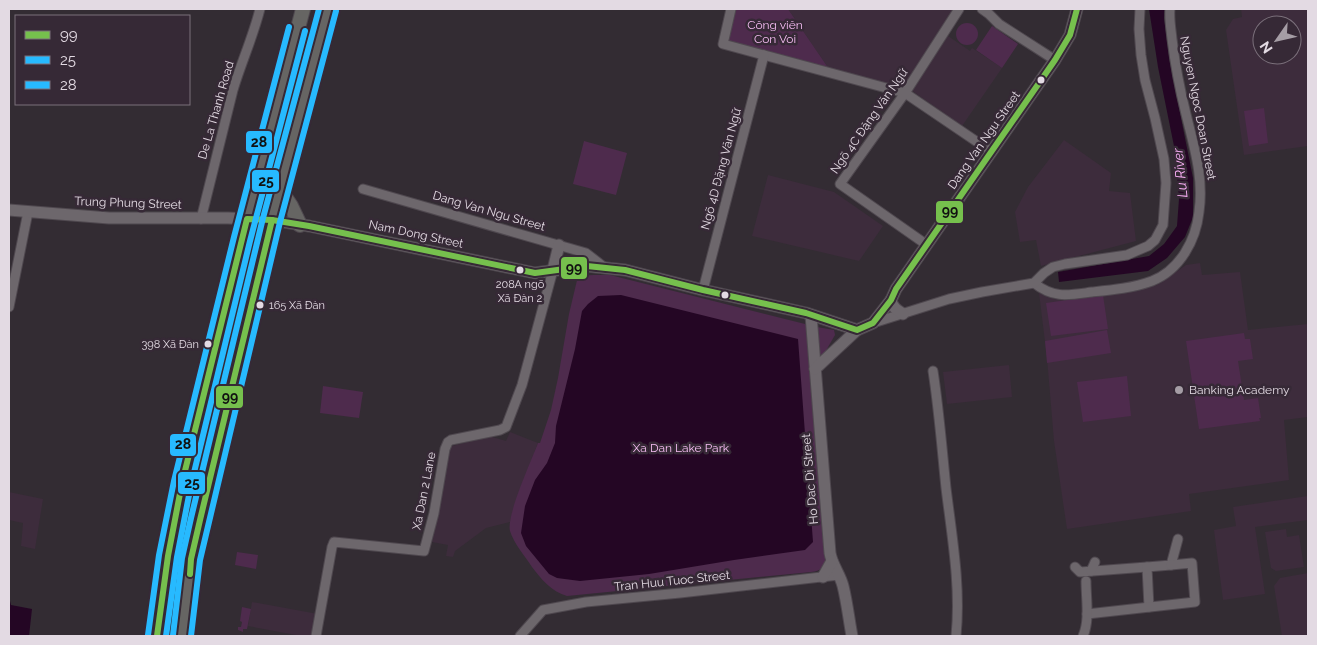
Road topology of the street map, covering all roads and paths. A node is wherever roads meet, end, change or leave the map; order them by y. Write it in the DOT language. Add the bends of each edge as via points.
graph roads {
  1 [pos="260,9"];
  2 [pos="303,9"];
  3 [pos="328,9"];
  4 [pos="731,9"];
  5 [pos="959,9"];
  6 [pos="982,9"];
  7 [pos="1077,9"];
  8 [pos="1140,9"];
  9 [pos="1170,9"];
  10 [pos="764,55"];
  11 [pos="1055,60"];
  12 [pos="905,93"];
  13 [pos="992,152"];
  14 [pos="363,189"];
  15 [pos="281,191"];
  16 [pos="9,210"];
  17 [pos="28,212"];
  18 [pos="201,219"];
  19 [pos="247,219"];
  20 [pos="272,220"];
  21 [pos="300,225"];
  22 [pos="927,245"];
  23 [pos="559,246"];
  24 [pos="604,267"];
  25 [pos="553,270"];
  26 [pos="1034,283"];
  27 [pos="703,290"];
  28 [pos="891,300"];
  29 [pos="9,307"];
  30 [pos="903,314"];
  31 [pos="811,315"];
  32 [pos="873,323"];
  33 [pos="857,330"];
  34 [pos="815,369"];
  35 [pos="934,371"];
  36 [pos="1178,538"];
  37 [pos="832,562"];
  38 [pos="1095,562"];
  39 [pos="1171,564"];
  40 [pos="1075,566"];
  41 [pos="1147,567"];
  42 [pos="1091,571"];
  43 [pos="839,575"];
  44 [pos="823,577"];
  45 [pos="1086,581"];
  46 [pos="1149,607"];
  47 [pos="1087,614"];
  48 [pos="157,636"];
  49 [pos="182,636"];
  50 [pos="316,636"];
  51 [pos="520,636"];
  52 [pos="852,636"];
  53 [pos="956,636"];
  54 [pos="1083,636"];
  1 -- 18 [label="street, De La Thanh Road" via="233,90"];
  2 -- 19 [label="main road"];
  3 -- 15 [label="main road"];
  4 -- 10 [label="street" via="723,44"];
  5 -- 12 [label="street, Ngõ 4C Đặng Văn Ngữ"];
  6 -- 11 [label="street" via="999,24"];
  7 -- 11 [label="street, Dang Van Ngu Street" via="1070,34"];
  8 -- 26 [label="street" via="1141,55 1164,160 1166,183 1162,225 1155,240 1138,251 1053,267"];
  9 -- 26 [label="street, Nguyen Ngoc Doan Street" via="1174,55 1200,176 1199,213 1189,246 1167,272 1140,285 1056,295"];
  10 -- 12 [label="street"];
  10 -- 27 [label="street, Ngõ 4D Đặng Văn Ngữ"];
  11 -- 13 [label="street, Dang Van Ngu Street"];
  12 -- 13 [label="street"];
  12 -- 22 [label="street, Ngõ 4C Đặng Văn Ngữ" via="840,184"];
  13 -- 22 [label="street, Dang Van Ngu Street"];
  14 -- 23 [label="street, Dang Van Ngu Street"];
  15 -- 20 [label="main road"];
  15 -- 21 [label="main road"];
  16 -- 17 [label="street, Trung Phung Street"];
  17 -- 18 [label="street, Trung Phung Street" via="109,218"];
  17 -- 29 [label="street"];
  18 -- 19 [label="street, Trung Phung Street"];
  19 -- 20 [label="street, Trung Phung Street"];
  19 -- 48 [label="main road" via="182,482"];
  20 -- 21 [label="street, Nam Dong Street"];
  20 -- 49 [label="main road" via="191,559"];
  21 -- 25 [label="street, Nam Dong Street" via="535,273"];
  22 -- 28 [label="street, Dang Van Ngu Street"];
  23 -- 24 [label="street, Dang Van Ngu Street" via="586,253"];
  23 -- 25 [label="street"];
  24 -- 25 [label="street, Dang Van Ngu Street"];
  24 -- 27 [label="street, Dang Van Ngu Street"];
  25 -- 50 [label="street, Xa Dan 2 Lane" via="522,385 506,427 448,442 424,551 334,542"];
  26 -- 30 [label="street" via="965,295"];
  27 -- 31 [label="street, Dang Van Ngu Street"];
  28 -- 30 [label="street" via="896,310"];
  28 -- 32 [label="street, Dang Van Ngu Street"];
  30 -- 32 [label="street"];
  31 -- 33 [label="street, Dang Van Ngu Street"];
  31 -- 34 [label="street, Ho Dac Di Street"];
  32 -- 33 [label="street, Dang Van Ngu Street"];
  33 -- 34 [label="street"];
  34 -- 37 [label="street, Ho Dac Di Street"];
  35 -- 53 [label="street" via="955,568"];
  36 -- 39 [label="street"];
  37 -- 43 [label="street, Ho Dac Di Street"];
  37 -- 44 [label="street"];
  38 -- 42 [label="street"];
  39 -- 41 [label="street"];
  39 -- 46 [label="street" via="1192,562 1195,602"];
  40 -- 42 [label="street" via="1080,572"];
  41 -- 42 [label="street"];
  41 -- 46 [label="street"];
  43 -- 44 [label="street, Tran Huu Tuoc Street"];
  43 -- 52 [label="street, Ho Dac Di Street"];
  44 -- 51 [label="street, Tran Huu Tuoc Street" via="586,602 543,610"];
  45 -- 47 [label="street"];
  46 -- 47 [label="street"];
  47 -- 54 [label="street"];
}
